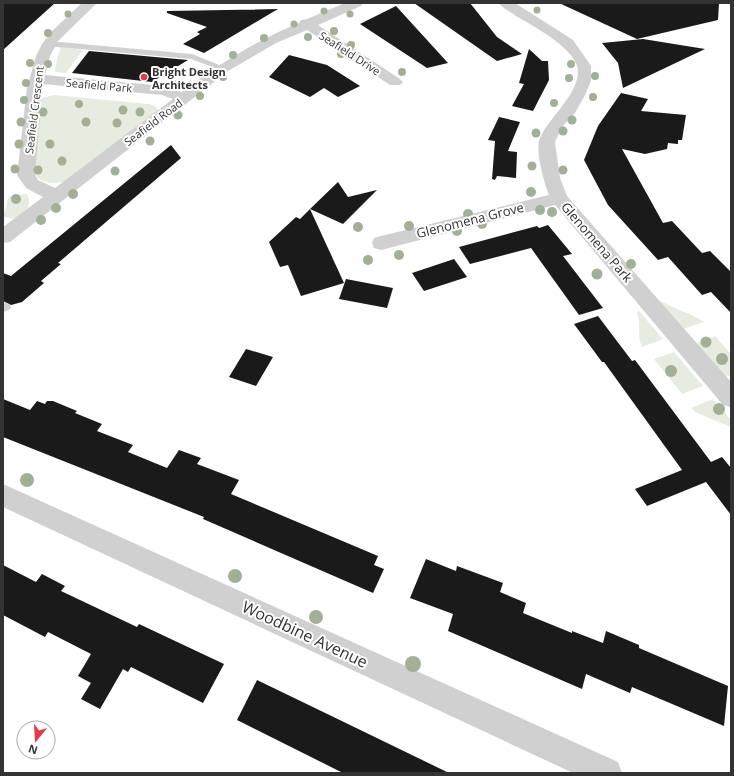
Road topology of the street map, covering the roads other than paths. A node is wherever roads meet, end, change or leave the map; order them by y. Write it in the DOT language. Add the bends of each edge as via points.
graph roads {
  1 [pos="90,3"];
  2 [pos="356,3"];
  3 [pos="506,3"];
  4 [pos="306,23"];
  5 [pos="49,44"];
  6 [pos="223,68"];
  7 [pos="37,80"];
  8 [pos="395,82"];
  9 [pos="185,98"];
  10 [pos="56,196"];
  11 [pos="559,198"];
  12 [pos="3,237"];
  13 [pos="381,243"];
  14 [pos="731,398"];
  15 [pos="3,495"];
  16 [pos="607,773"];
  1 -- 5 [label="street, Seafield Crescent"];
  2 -- 4 [label="street, Seafield Road"];
  3 -- 11 [label="street, Glenomena Park" via="568,43 584,66 583,81 569,110 555,125 547,142 551,178"];
  4 -- 6 [label="street, Seafield Road" via="250,51"];
  4 -- 8 [label="street, Seafield Drive"];
  5 -- 6 [label="lane" via="184,56"];
  5 -- 7 [label="street, Seafield Crescent" via="39,64"];
  6 -- 9 [label="street, Seafield Road"];
  7 -- 9 [label="street, Seafield Park" via="169,87"];
  7 -- 10 [label="street, Seafield Crescent" via="26,175 32,184"];
  9 -- 10 [label="street, Seafield Road"];
  10 -- 12 [label="street, Seafield Road"];
  11 -- 13 [label="street, Glenomena Grove"];
  11 -- 14 [label="street, Glenomena Park"];
  15 -- 16 [label="street, Woodbine Avenue"];
}
